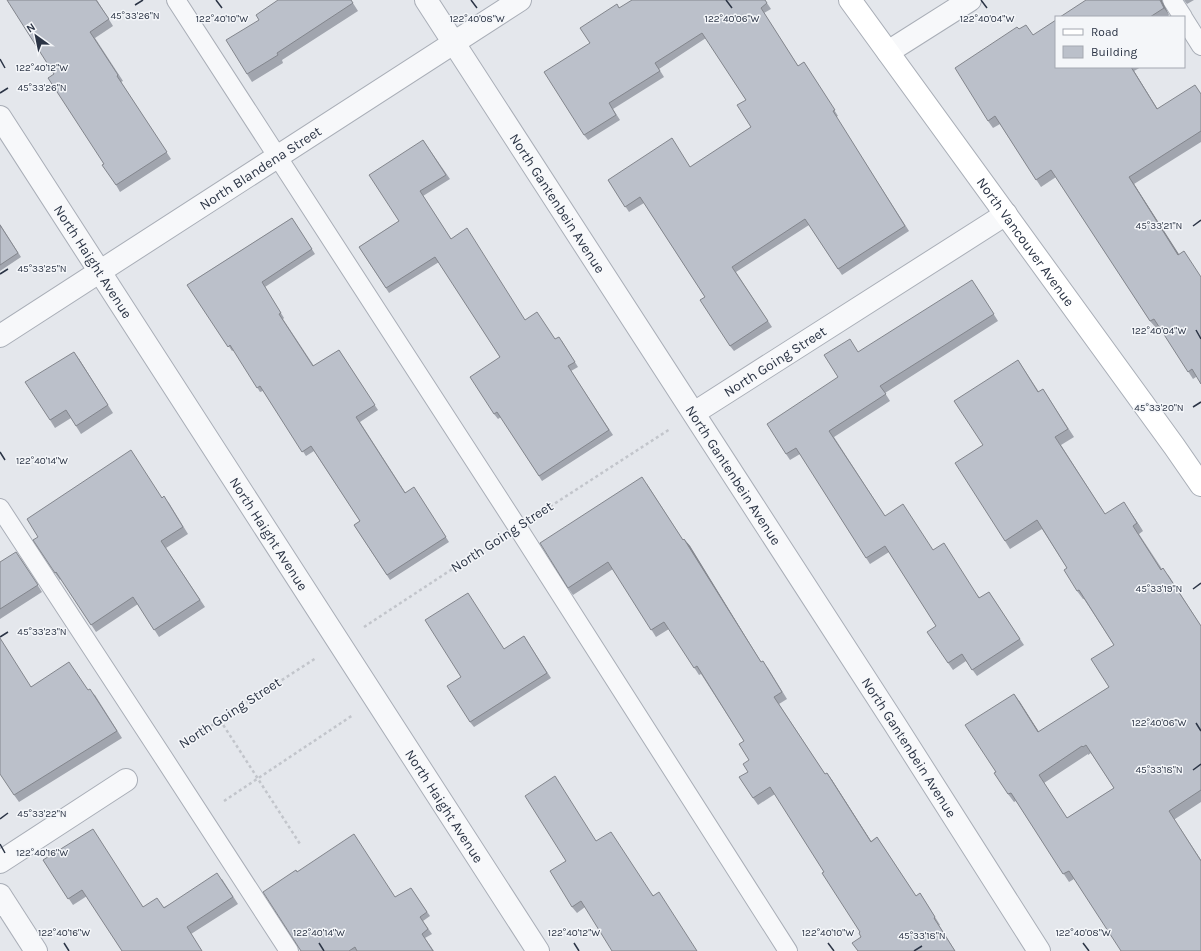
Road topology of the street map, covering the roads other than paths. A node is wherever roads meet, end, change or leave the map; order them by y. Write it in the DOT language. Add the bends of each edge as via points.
graph roads {
  1 [pos="176,0"];
  2 [pos="426,0"];
  3 [pos="520,0"];
  4 [pos="850,0"];
  5 [pos="970,0"];
  6 [pos="1172,0"];
  7 [pos="1182,16"];
  8 [pos="1185,21"];
  9 [pos="454,43"];
  10 [pos="1201,46"];
  11 [pos="888,52"];
  12 [pos="0,117"];
  13 [pos="276,157"];
  14 [pos="1006,214"];
  15 [pos="100,271"];
  16 [pos="0,336"];
  17 [pos="694,413"];
  18 [pos="1201,485"];
  19 [pos="0,508"];
  20 [pos="126,780"];
  21 [pos="0,862"];
  22 [pos="0,895"];
  23 [pos="36,951"];
  24 [pos="289,951"];
  25 [pos="538,951"];
  26 [pos="788,951"];
  27 [pos="1039,951"];
  1 -- 13 [label="lane"];
  2 -- 9 [label="street, North Gantenbein Avenue"];
  3 -- 9 [label="street, North Blandena Street"];
  4 -- 11 [label="main road, North Vancouver Avenue"];
  5 -- 11 [label="street"];
  6 -- 7 [label="lane"];
  8 -- 10 [label="lane"];
  9 -- 13 [label="street, North Blandena Street"];
  9 -- 17 [label="street, North Gantenbein Avenue"];
  11 -- 14 [label="main road, North Vancouver Avenue"];
  12 -- 15 [label="street, North Haight Avenue"];
  13 -- 15 [label="street, North Blandena Street"];
  13 -- 26 [label="lane" via="518,528"];
  14 -- 17 [label="street, North Going Street"];
  14 -- 18 [label="main road, North Vancouver Avenue"];
  15 -- 16 [label="street, North Blandena Street"];
  15 -- 25 [label="street, North Haight Avenue"];
  17 -- 27 [label="street, North Gantenbein Avenue"];
  19 -- 24 [label="lane"];
  20 -- 21 [label="street"];
  22 -- 23 [label="street"];
}
